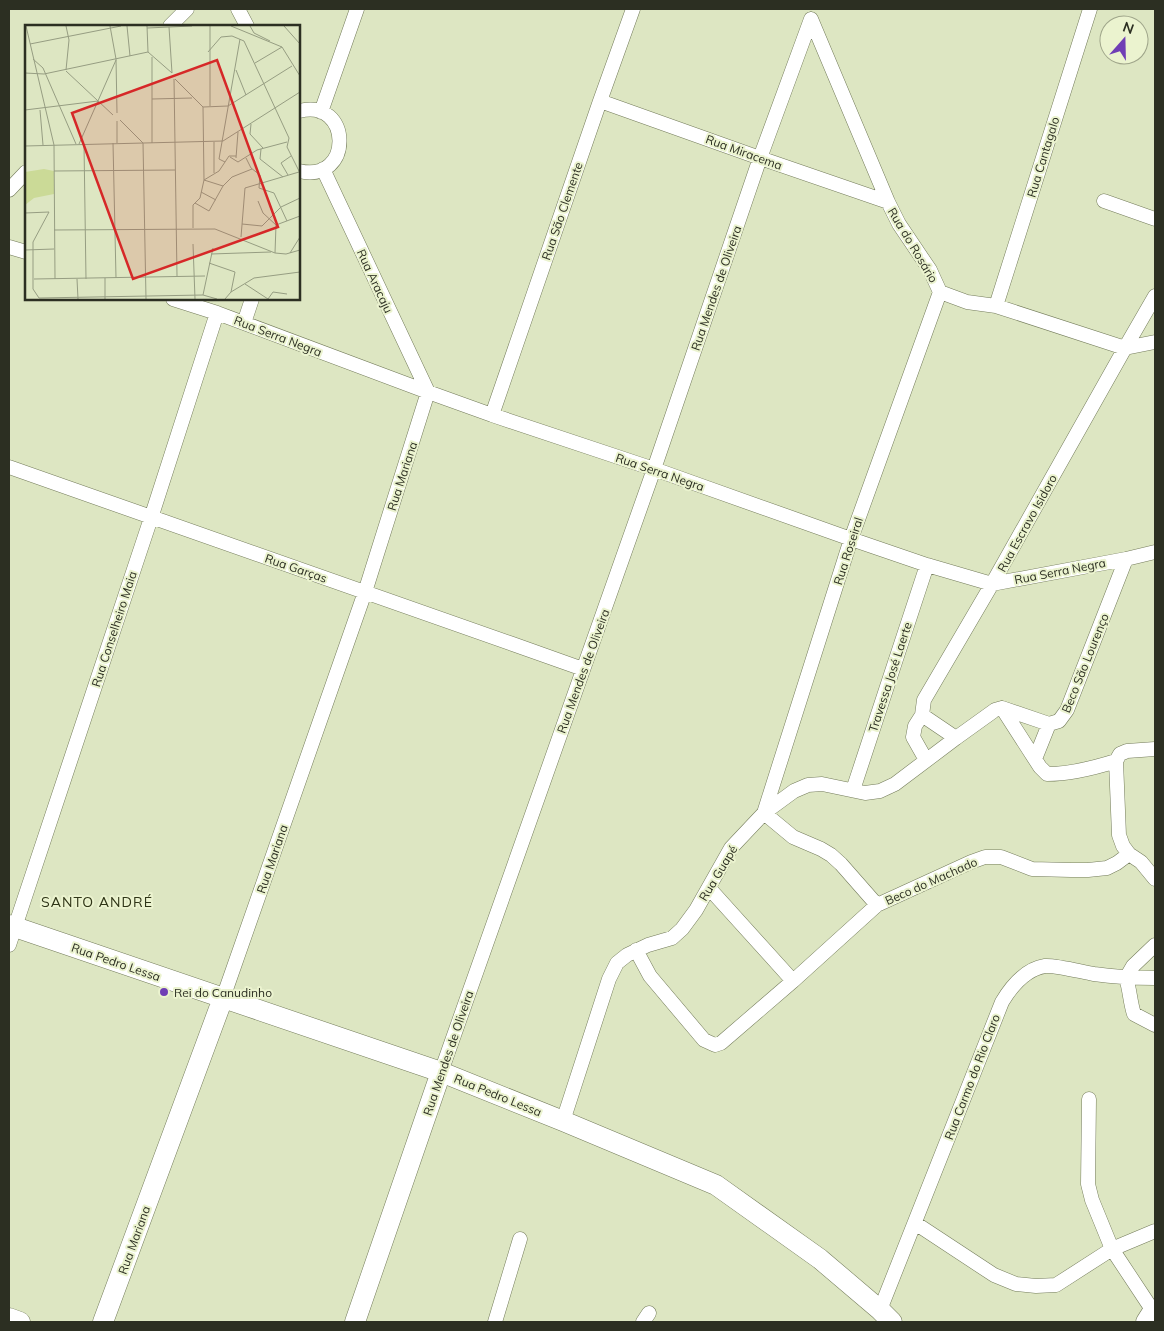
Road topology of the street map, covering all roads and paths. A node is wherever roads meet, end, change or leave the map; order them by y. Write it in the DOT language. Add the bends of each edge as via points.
graph roads {
  1 [pos="187,9"];
  2 [pos="238,9"];
  3 [pos="357,9"];
  4 [pos="634,9"];
  5 [pos="1090,9"];
  6 [pos="811,19"];
  7 [pos="171,25"];
  8 [pos="246,25"];
  9 [pos="600,101"];
  10 [pos="300,111"];
  11 [pos="321,112"];
  12 [pos="760,158"];
  13 [pos="323,169"];
  14 [pos="300,171"];
  15 [pos="25,173"];
  16 [pos="9,190"];
  17 [pos="1104,201"];
  18 [pos="888,202"];
  19 [pos="1155,219"];
  20 [pos="9,247"];
  21 [pos="25,252"];
  22 [pos="940,292"];
  23 [pos="1155,296"];
  24 [pos="175,300"];
  25 [pos="252,300"];
  26 [pos="996,306"];
  27 [pos="217,313"];
  28 [pos="244,323"];
  29 [pos="1155,342"];
  30 [pos="1124,348"];
  31 [pos="428,392"];
  32 [pos="492,415"];
  33 [pos="9,467"];
  34 [pos="654,469"];
  35 [pos="151,518"];
  36 [pos="851,539"];
  37 [pos="1155,552"];
  38 [pos="1126,559"];
  39 [pos="927,565"];
  40 [pos="992,584"];
  41 [pos="365,592"];
  42 [pos="583,669"];
  43 [pos="1002,708"];
  44 [pos="922,715"];
  45 [pos="1049,724"];
  46 [pos="956,738"];
  47 [pos="1155,749"];
  48 [pos="1035,759"];
  49 [pos="926,760"];
  50 [pos="1116,761"];
  51 [pos="853,790"];
  52 [pos="764,813"];
  53 [pos="1129,854"];
  54 [pos="1155,879"];
  55 [pos="708,888"];
  56 [pos="877,905"];
  57 [pos="11,932"];
  58 [pos="1155,946"];
  59 [pos="636,950"];
  60 [pos="1126,978"];
  61 [pos="1155,978"];
  62 [pos="793,981"];
  63 [pos="223,998"];
  64 [pos="1155,1025"];
  65 [pos="441,1072"];
  66 [pos="1088,1099"];
  67 [pos="563,1121"];
  68 [pos="915,1223"];
  69 [pos="1155,1231"];
  70 [pos="520,1240"];
  71 [pos="1112,1249"];
  72 [pos="1151,1315"];
  73 [pos="886,1316"];
  74 [pos="9,1318"];
  75 [pos="20,1322"];
  76 [pos="103,1322"];
  77 [pos="355,1322"];
  78 [pos="495,1322"];
  1 -- 7 [label="street"];
  2 -- 8 [label="street"];
  3 -- 11 [label="street"];
  4 -- 9 [label="street, Rua São Clemente"];
  5 -- 26 [label="street, Rua Cantagalo"];
  6 -- 12 [label="street, Rua Mendes de Oliveira"];
  6 -- 18 [label="street, Rua do Rosário"];
  9 -- 12 [label="street, Rua Miracema"];
  9 -- 32 [label="street, Rua São Clemente"];
  10 -- 11 [label="street" via="313,109"];
  11 -- 13 [label="street" via="330,118 340,135 337,155"];
  12 -- 18 [label="street, Rua Miracema"];
  12 -- 34 [label="street, Rua Mendes de Oliveira"];
  13 -- 14 [label="street"];
  13 -- 31 [label="street, Rua Aracaju"];
  15 -- 16 [label="street"];
  17 -- 19 [label="street"];
  18 -- 22 [label="street, Rua do Rosário"];
  20 -- 21 [label="street"];
  22 -- 26 [label="street, Rua do Rosário" via="967,302"];
  22 -- 36 [label="street, Rua Roseiral"];
  23 -- 30 [label="street, Rua Escravo Isidoro"];
  24 -- 27 [label="street, Rua Serra Negra"];
  25 -- 28 [label="street"];
  26 -- 30 [label="street, Rua do Rosário"];
  27 -- 28 [label="street, Rua Serra Negra"];
  27 -- 35 [label="street, Rua Conselheiro Maia"];
  28 -- 31 [label="street, Rua Serra Negra"];
  29 -- 30 [label="street, Rua do Rosário"];
  30 -- 40 [label="street, Rua Escravo Isidoro"];
  31 -- 32 [label="street, Rua Serra Negra"];
  31 -- 41 [label="street, Rua Mariana"];
  32 -- 34 [label="street, Rua Serra Negra"];
  33 -- 35 [label="street, Rua Garças"];
  34 -- 36 [label="street, Rua Serra Negra"];
  34 -- 42 [label="street, Rua Mendes de Oliveira"];
  35 -- 41 [label="street, Rua Garças"];
  35 -- 57 [label="street, Rua Conselheiro Maia"];
  36 -- 39 [label="street, Rua Serra Negra"];
  36 -- 52 [label="street, Rua Roseiral"];
  37 -- 38 [label="street, Rua Serra Negra"];
  38 -- 40 [label="street, Rua Serra Negra"];
  38 -- 45 [label="street, Beco São Lourenço" via="1068,710 1059,721"];
  39 -- 40 [label="street, Rua Serra Negra"];
  39 -- 51 [label="street, Travessa José Laerte"];
  40 -- 44 [label="street, Rua Escravo Isidoro" via="924,700"];
  41 -- 42 [label="street, Rua Garças"];
  41 -- 63 [label="street, Rua Mariana"];
  42 -- 65 [label="street, Rua Mendes de Oliveira"];
  43 -- 45 [label="street"];
  43 -- 46 [label="street, Rua Guapé" via="994,710"];
  43 -- 48 [label="street"];
  44 -- 46 [label="street"];
  44 -- 49 [label="street, Rua Escravo Isidoro" via="913,737"];
  45 -- 48 [label="street, Beco São Lourenço"];
  46 -- 49 [label="street, Rua Guapé"];
  47 -- 50 [label="street" via="1127,751"];
  48 -- 50 [label="street" via="1048,774"];
  49 -- 51 [label="street, Rua Guapé" via="895,784 880,791 865,793"];
  50 -- 53 [label="street" via="1119,835"];
  51 -- 52 [label="street, Rua Guapé" via="822,784 808,786 794,791"];
  52 -- 55 [label="street, Rua Guapé" via="731,848"];
  52 -- 56 [label="street" via="793,837 831,855"];
  53 -- 54 [label="street" via="1141,862"];
  53 -- 56 [label="street, Beco do Machado" via="1107,868 1071,870 1032,869 1001,857 985,857"];
  55 -- 59 [label="street, Rua Guapé" via="677,934"];
  55 -- 62 [label="street"];
  56 -- 62 [label="street, Beco do Machado"];
  57 -- 63 [label="street, Rua Pedro Lessa"];
  58 -- 60 [label="street" via="1133,966"];
  59 -- 62 [label="street, Beco do Machado" via="650,976 704,1040 715,1045"];
  59 -- 67 [label="street, Rua Guapé" via="617,963 609,979"];
  60 -- 61 [label="street, Rua Carmo do Rio Claro"];
  60 -- 64 [label="street" via="1134,1014"];
  60 -- 68 [label="street, Rua Carmo do Rio Claro" via="1044,966 1030,972 1009,990"];
  63 -- 65 [label="street, Rua Pedro Lessa"];
  63 -- 76 [label="street, Rua Mariana"];
  65 -- 67 [label="street, Rua Pedro Lessa"];
  65 -- 77 [label="street, Rua Mendes de Oliveira"];
  66 -- 71 [label="street" via="1088,1184"];
  67 -- 73 [label="street, Rua Pedro Lessa" via="716,1185 820,1258"];
  68 -- 71 [label="street" via="994,1274 1016,1284 1056,1285"];
  68 -- 73 [label="street, Rua Carmo do Rio Claro"];
  69 -- 71 [label="street"];
  70 -- 78 [label="street"];
  71 -- 72 [label="street"];
  74 -- 75 [label="street"];
}
